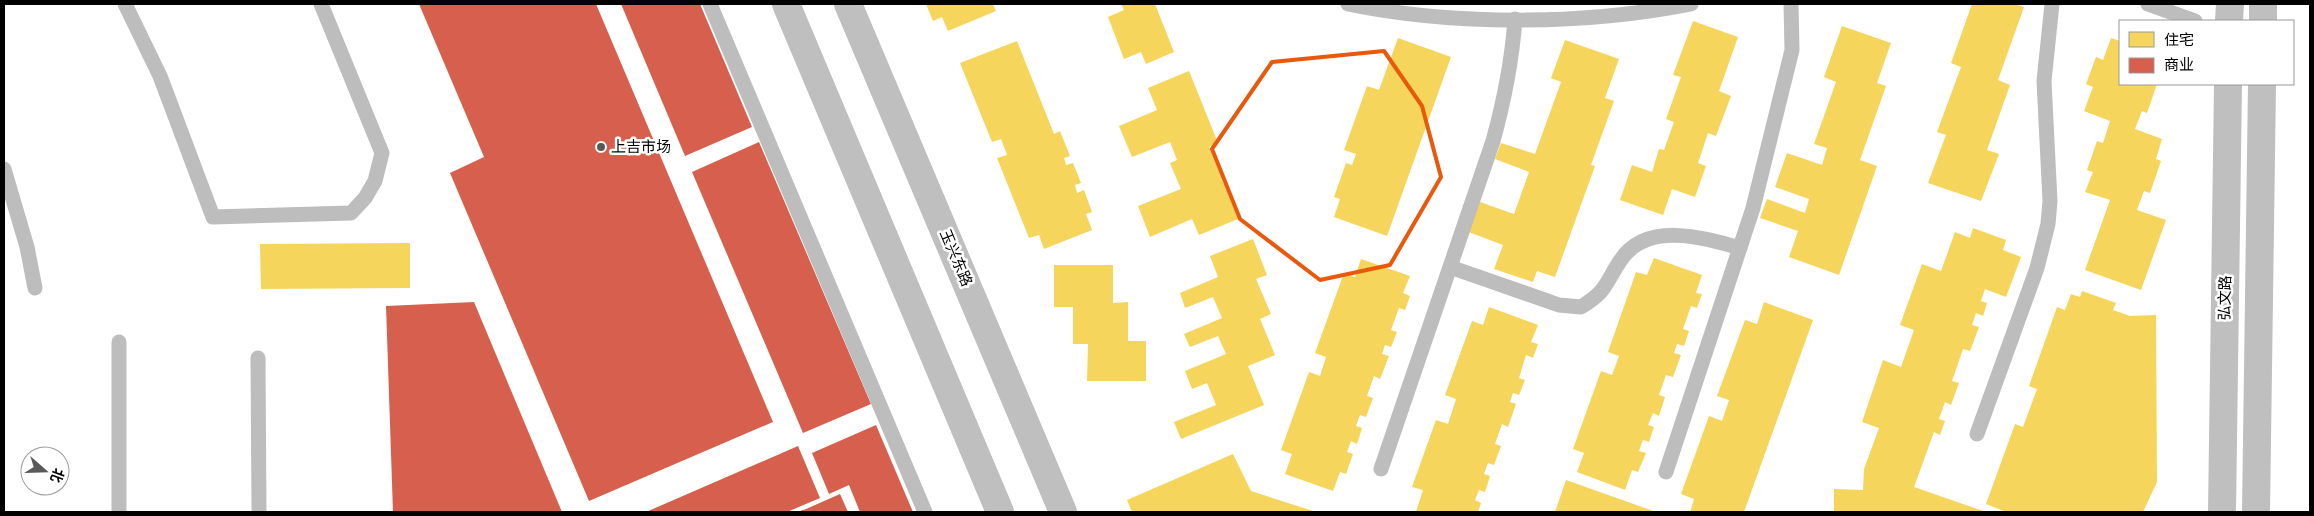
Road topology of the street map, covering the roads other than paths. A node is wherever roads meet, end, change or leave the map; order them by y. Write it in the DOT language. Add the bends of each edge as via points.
graph roads {
  1 [pos="125,4"];
  2 [pos="321,4"];
  3 [pos="710,4"];
  4 [pos="786,4"];
  5 [pos="848,4"];
  6 [pos="1348,4"];
  7 [pos="1691,4"];
  8 [pos="1791,4"];
  9 [pos="2052,4"];
  10 [pos="2148,4"];
  11 [pos="2230,4"];
  12 [pos="2264,4"];
  13 [pos="1484,11"];
  14 [pos="1515,20"];
  15 [pos="2192,20"];
  16 [pos="2229,20"];
  17 [pos="2263,20"];
  18 [pos="2228,85"];
  19 [pos="2262,85"];
  20 [pos="4,170"];
  21 [pos="1740,248"];
  22 [pos="1450,267"];
  23 [pos="35,288"];
  24 [pos="119,342"];
  25 [pos="258,358"];
  26 [pos="1978,434"];
  27 [pos="1381,469"];
  28 [pos="1666,472"];
  29 [pos="119,512"];
  30 [pos="259,512"];
  31 [pos="925,512"];
  32 [pos="1000,512"];
  33 [pos="1063,512"];
  34 [pos="2222,512"];
  35 [pos="2256,512"];
  1 -- 2 [label="lane" via="160,76 213,217 351,213 375,181 382,153"];
  3 -- 31 [label="lane"];
  4 -- 32 [label="main road"];
  5 -- 33 [label="main road, 玉兴东路"];
  6 -- 13 [label="lane" via="1407,13"];
  7 -- 14 [label="lane" via="1622,14"];
  8 -- 21 [label="lane" via="1792,50"];
  9 -- 26 [label="lane" via="2044,81 2050,201 2048,224 2037,268"];
  10 -- 15 [label="lane"];
  11 -- 16 [label="main road"];
  12 -- 17 [label="main road"];
  13 -- 14 [label="lane"];
  14 -- 22 [label="lane" via="1502,108"];
  18 -- 34 [label="main road, 弘文路"];
  19 -- 35 [label="main road"];
  20 -- 23 [label="lane" via="25,238"];
  21 -- 22 [label="lane" via="1670,234 1647,239 1620,260 1604,290 1581,307 1559,305"];
  21 -- 28 [label="lane"];
  22 -- 27 [label="lane"];
  24 -- 29 [label="lane"];
  25 -- 30 [label="lane"];
}
